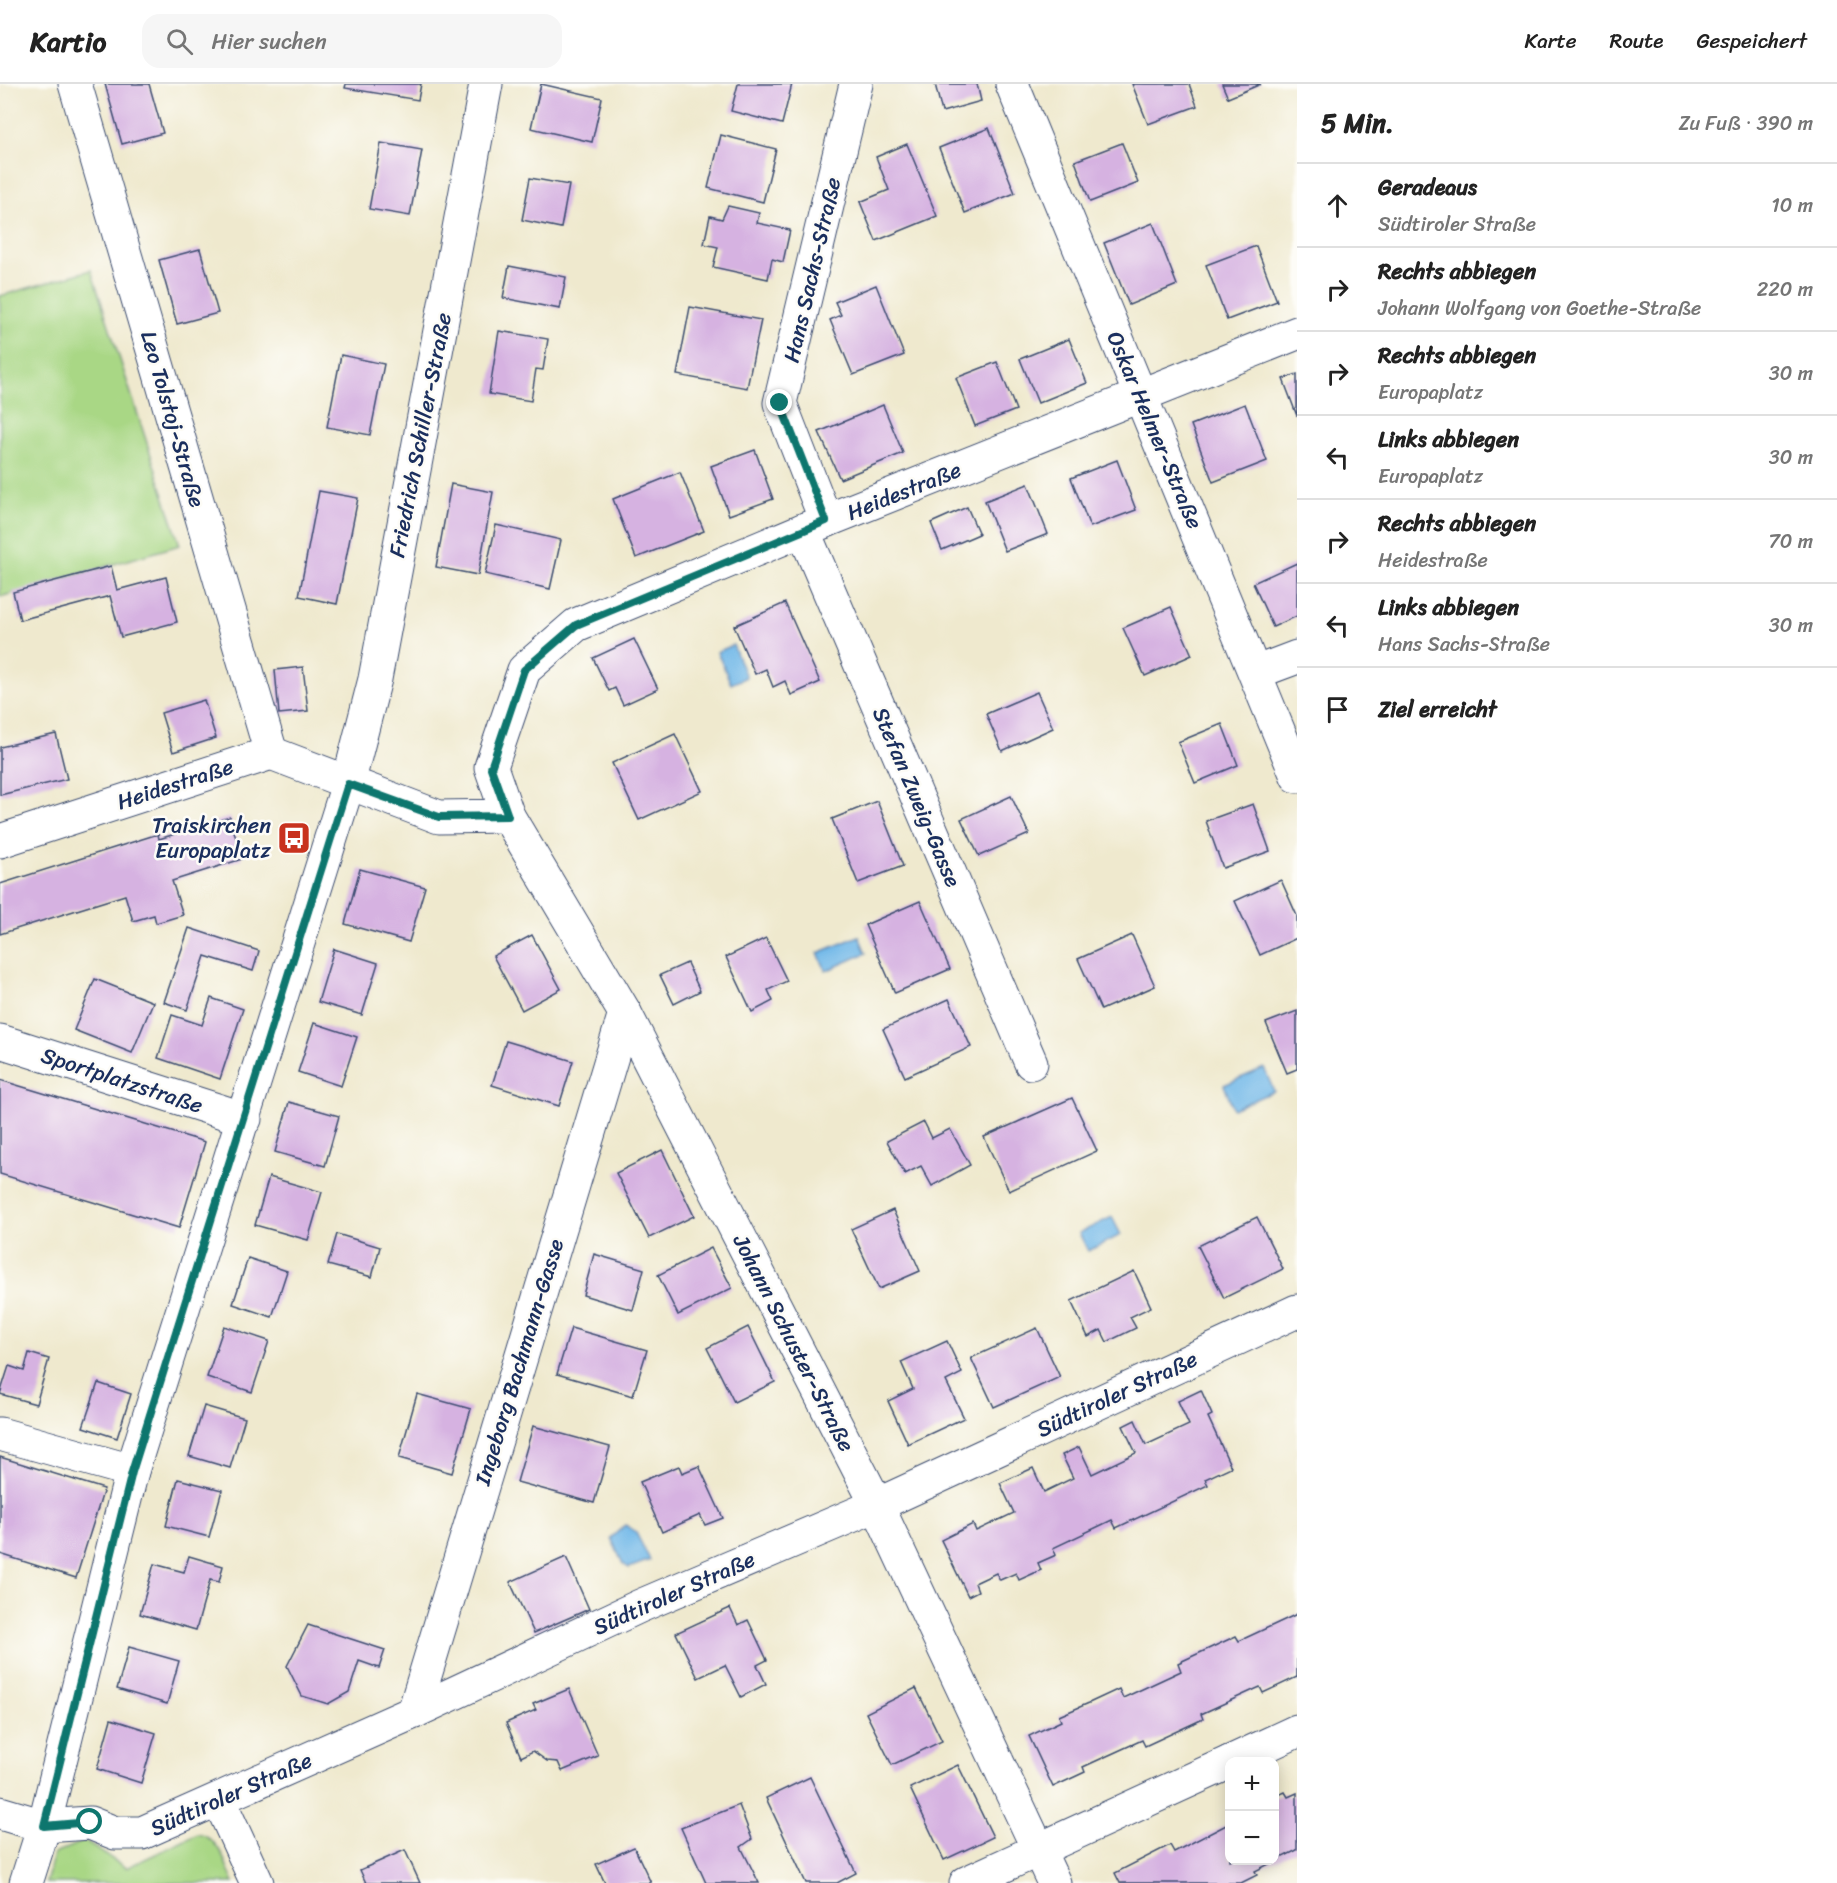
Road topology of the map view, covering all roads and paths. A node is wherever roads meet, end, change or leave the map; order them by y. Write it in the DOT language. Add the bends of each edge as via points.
graph roads {
  1 [pos="75,84"];
  2 [pos="486,84"];
  3 [pos="856,84"];
  4 [pos="1012,84"];
  5 [pos="1297,333"];
  6 [pos="1140,397"];
  7 [pos="814,526"];
  8 [pos="1297,657"];
  9 [pos="524,670"];
  10 [pos="1257,672"];
  11 [pos="271,753"];
  12 [pos="1297,776"];
  13 [pos="348,784"];
  14 [pos="508,816"];
  15 [pos="0,841"];
  16 [pos="625,1013"];
  17 [pos="0,1041"];
  18 [pos="1031,1063"];
  19 [pos="245,1119"];
  20 [pos="1297,1311"];
  21 [pos="0,1434"];
  22 [pos="132,1472"];
  23 [pos="877,1505"];
  24 [pos="414,1712"];
  25 [pos="1297,1731"];
  26 [pos="1241,1757"];
  27 [pos="1225,1764"];
  28 [pos="219,1800"];
  29 [pos="0,1813"];
  30 [pos="44,1826"];
  31 [pos="1039,1849"];
  32 [pos="26,1883"];
  33 [pos="257,1883"];
  34 [pos="966,1883"];
  35 [pos="1054,1883"];
  1 -- 11 [label="street, Leo Tolstoj-Straße"];
  2 -- 13 [label="street, Friedrich Schiller-Straße" via="375,679"];
  3 -- 7 [label="street, Hans Sachs-Straße" via="780,403"];
  4 -- 6 [label="street, Oskar Helmer-Straße"];
  5 -- 6 [label="street, Heidestraße"];
  6 -- 7 [label="street, Heidestraße"];
  6 -- 10 [label="street, Oskar Helmer-Straße"];
  7 -- 9 [label="street, Heidestraße" via="576,625"];
  7 -- 18 [label="street, Stefan Zweig-Gasse"];
  8 -- 10 [label="street"];
  9 -- 14 [label="street, Johann Schuster-Straße" via="491,768"];
  10 -- 12 [label="street, Oskar Helmer-Straße"];
  11 -- 13 [label="street"];
  11 -- 15 [label="street, Heidestraße"];
  13 -- 14 [label="street" via="439,817"];
  13 -- 19 [label="street, Friedrich Schiller-Straße"];
  14 -- 16 [label="street, Johann Schuster-Straße"];
  16 -- 23 [label="street, Johann Schuster-Straße"];
  16 -- 24 [label="street, Ingeborg Bachmann-Gasse"];
  17 -- 19 [label="street, Sportplatzstraße"];
  19 -- 22 [label="street, Friedrich Schiller-Straße"];
  20 -- 23 [label="street, Südtiroler Straße"];
  21 -- 22 [label="street"];
  22 -- 30 [label="street, Friedrich Schiller-Straße"];
  23 -- 24 [label="street, Südtiroler Straße" via="640,1606"];
  23 -- 31 [label="street, Johann Schuster-Straße"];
  24 -- 28 [label="street, Südtiroler Straße"];
  25 -- 26 [label="street"];
  27 -- 31 [label="street"];
  28 -- 30 [label="street, Südtiroler Straße" via="142,1833 115,1833 90,1822"];
  28 -- 33 [label="street"];
  29 -- 30 [label="street"];
  30 -- 32 [label="street, Friedrich Schiller-Straße"];
  31 -- 34 [label="street"];
  31 -- 35 [label="street, Johann Schuster-Straße"];
}
